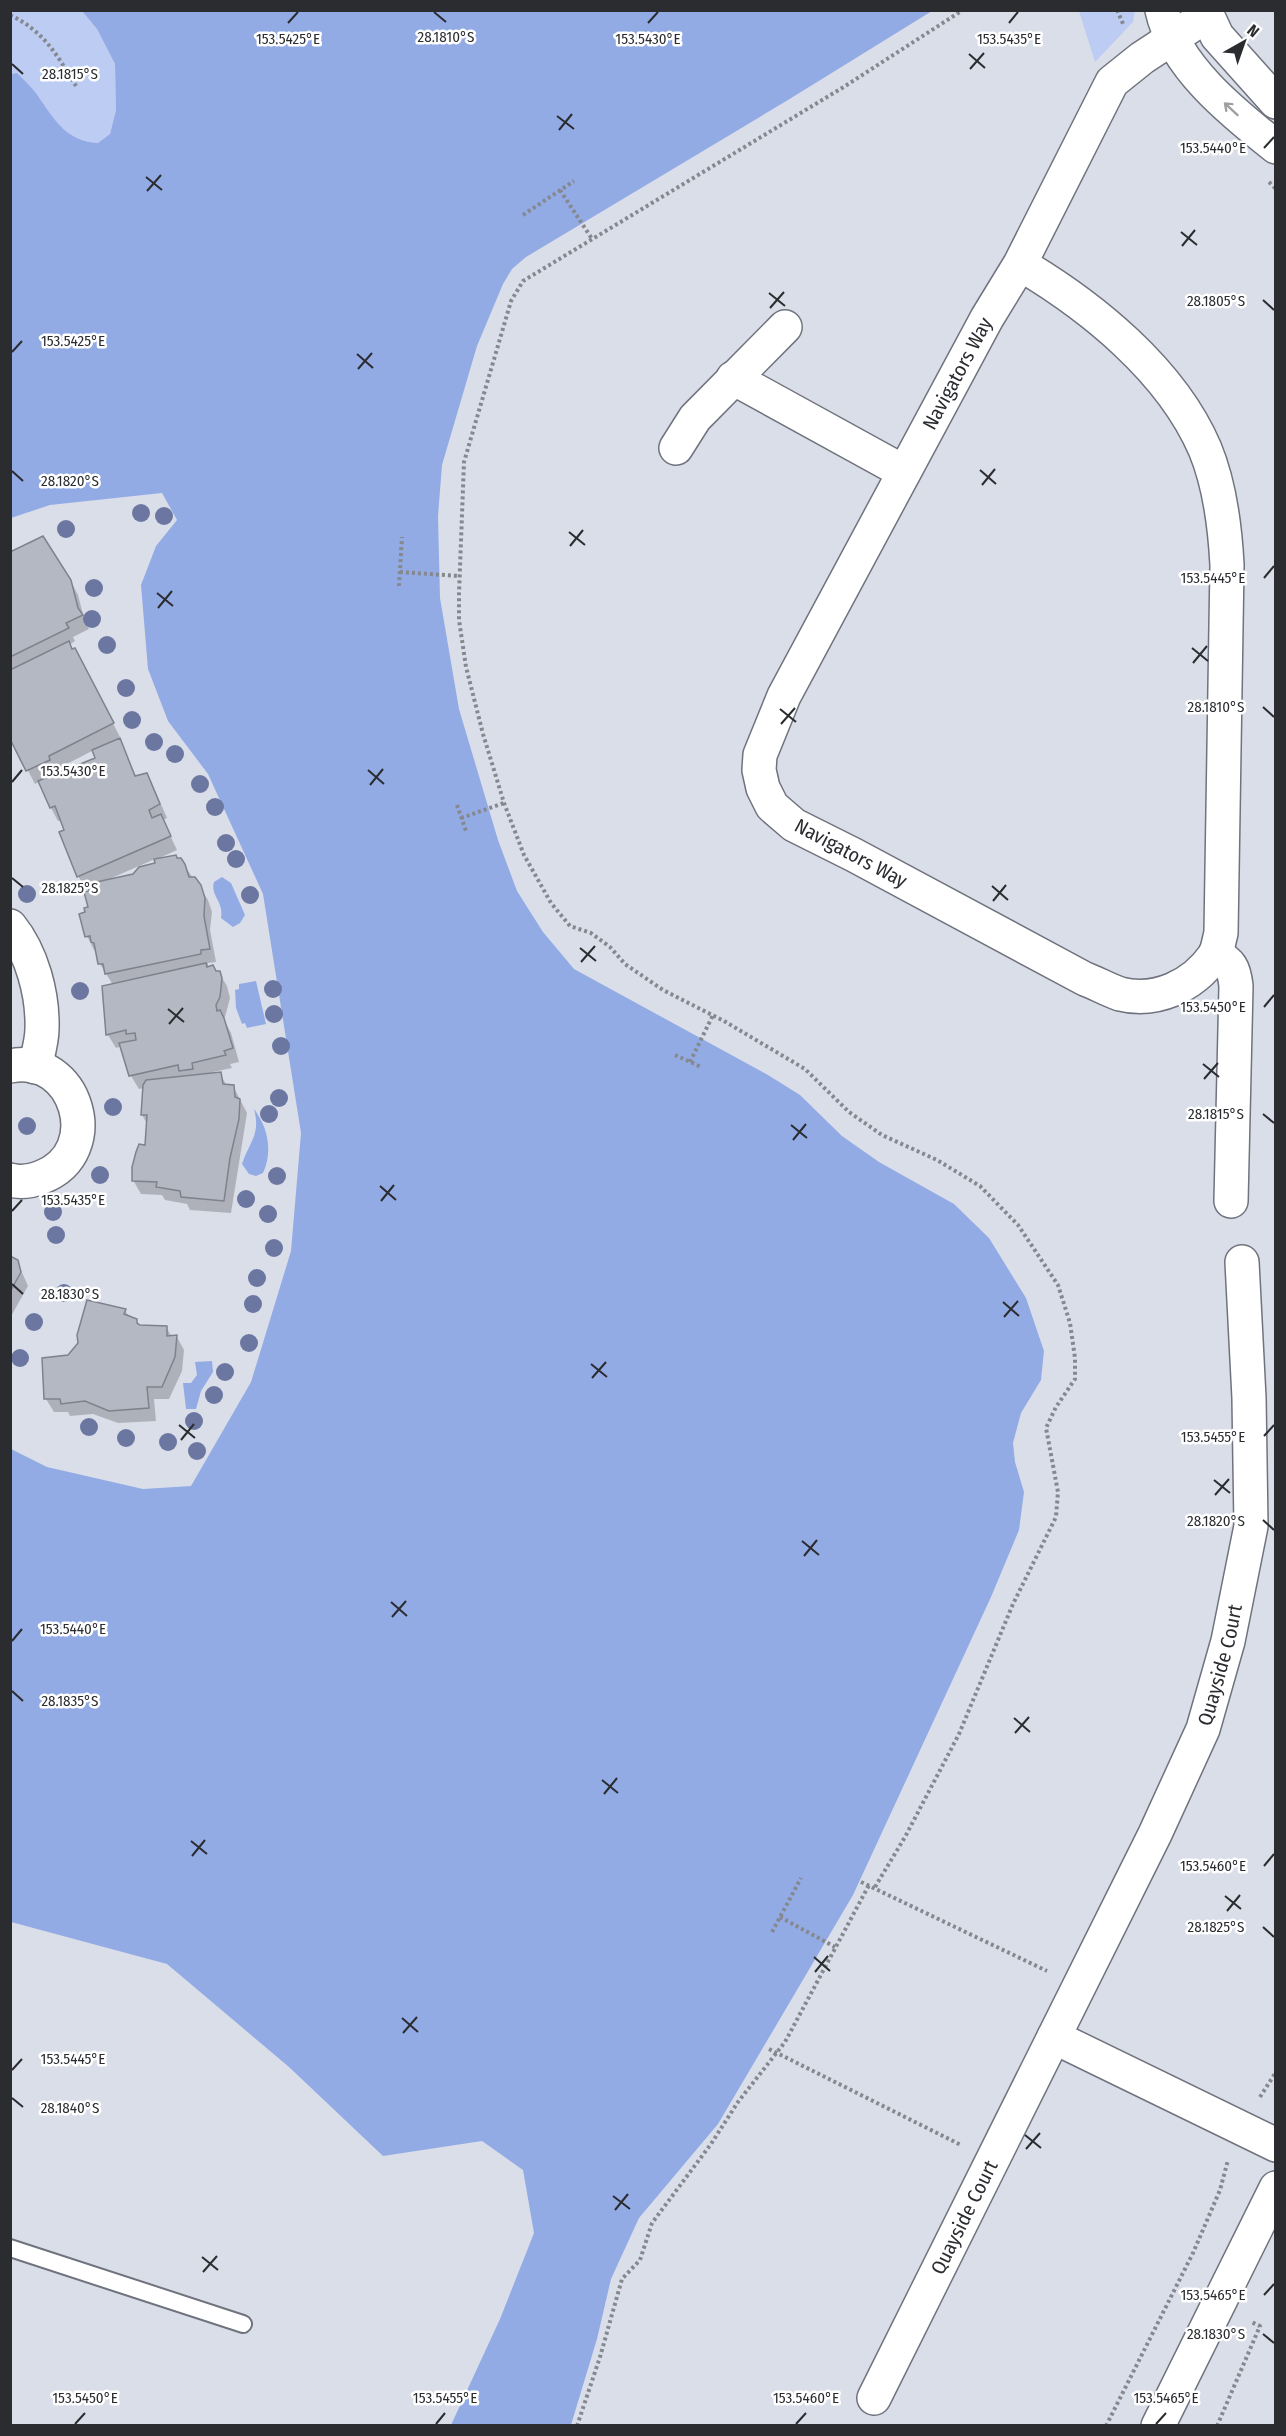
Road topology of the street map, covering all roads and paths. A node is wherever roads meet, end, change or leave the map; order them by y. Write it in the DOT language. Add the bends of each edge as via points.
graph roads {
  1 [pos="963,10"];
  2 [pos="1206,13"];
  3 [pos="10,15"];
  4 [pos="1167,24"];
  5 [pos="76,86"];
  6 [pos="1275,102"];
  7 [pos="1275,147"];
  8 [pos="574,181"];
  9 [pos="560,190"];
  10 [pos="523,215"];
  11 [pos="592,239"];
  12 [pos="1020,264"];
  13 [pos="785,327"];
  14 [pos="733,378"];
  15 [pos="675,448"];
  16 [pos="904,472"];
  17 [pos="402,537"];
  18 [pos="400,572"];
  19 [pos="459,576"];
  20 [pos="399,586"];
  21 [pos="504,803"];
  22 [pos="457,805"];
  23 [pos="461,818"];
  24 [pos="465,831"];
  25 [pos="10,926"];
  26 [pos="1215,954"];
  27 [pos="713,1015"];
  28 [pos="675,1054"];
  29 [pos="690,1062"];
  30 [pos="23,1066"];
  31 [pos="701,1067"];
  32 [pos="10,1180"];
  33 [pos="1231,1201"];
  34 [pos="1242,1262"];
  35 [pos="801,1878"];
  36 [pos="861,1881"];
  37 [pos="869,1885"];
  38 [pos="875,1887"];
  39 [pos="780,1917"];
  40 [pos="772,1932"];
  41 [pos="834,1947"];
  42 [pos="1076,1992"];
  43 [pos="1054,2037"];
  44 [pos="769,2049"];
  45 [pos="777,2054"];
  46 [pos="1275,2072"];
  47 [pos="1243,2130"];
  48 [pos="1275,2145"];
  49 [pos="992,2160"];
  50 [pos="1275,2188"];
  51 [pos="10,2248"];
  52 [pos="243,2324"];
  53 [pos="873,2398"];
  54 [pos="577,2426"];
  55 [pos="1106,2426"];
  56 [pos="1158,2426"];
  1 -- 11 [label="path"];
  2 -- 4 [label="street, Navigators Way"];
  2 -- 6 [label="street" via="1217,36"];
  3 -- 5 [label="path" via="28,23 52,47"];
  7 -- 4 [label="street, one-way" via="1205,84 1188,63"];
  4 -- 12 [label="street, Navigators Way" via="1142,58 1112,82"];
  8 -- 9 [label="path"];
  9 -- 10 [label="path"];
  9 -- 11 [label="path"];
  11 -- 19 [label="path" via="523,282 511,301 464,462"];
  12 -- 16 [label="street, Navigators Way"];
  12 -- 26 [label="street" via="1085,306 1163,382 1204,449 1219,498 1227,565 1221,933"];
  13 -- 14 [label="street"];
  14 -- 15 [label="street" via="695,418"];
  14 -- 16 [label="street"];
  16 -- 26 [label="street, Navigators Way" via="766,737 759,770 772,806 794,825 1119,994 1145,997 1170,991 1200,972"];
  17 -- 18 [label="path"];
  18 -- 19 [label="path"];
  18 -- 20 [label="path"];
  19 -- 21 [label="path" via="459,620 466,667"];
  21 -- 23 [label="path"];
  21 -- 27 [label="path" via="524,855 551,903 570,926 591,933 624,964 663,990"];
  22 -- 23 [label="path"];
  23 -- 24 [label="path"];
  25 -- 30 [label="street" via="22,941 37,984 42,1029"];
  26 -- 33 [label="street" via="1228,962 1236,986"];
  27 -- 29 [label="path"];
  27 -- 38 [label="path" via="806,1069 849,1112 882,1135 937,1160 980,1186 1018,1226 1058,1285 1070,1323 1075,1379 1046,1428 1058,1492 1056,1517 1013,1604 958,1734"];
  28 -- 29 [label="path"];
  29 -- 31 [label="path"];
  30 -- 32 [label="street" via="53,1075 67,1088 76,1105 79,1124 76,1143 52,1173 34,1180"];
  34 -- 42 [label="street, Quayside Court" via="1251,1526 1228,1641 1203,1729"];
  35 -- 39 [label="path"];
  36 -- 37 [label="path"];
  37 -- 38 [label="path"];
  37 -- 41 [label="path"];
  38 -- 42 [label="path" via="1030,1962"];
  39 -- 40 [label="path"];
  39 -- 41 [label="path"];
  41 -- 45 [label="path"];
  42 -- 43 [label="street, Quayside Court"];
  43 -- 47 [label="street"];
  43 -- 49 [label="street, Quayside Court"];
  44 -- 45 [label="path"];
  45 -- 49 [label="path"];
  45 -- 54 [label="path" via="652,2223 640,2260 622,2279"];
  46 -- 47 [label="path"];
  47 -- 48 [label="street"];
  47 -- 55 [label="path" via="1193,2253"];
  49 -- 53 [label="street, Quayside Court"];
  50 -- 56 [label="street"];
  51 -- 52 [label="lane"];
}
